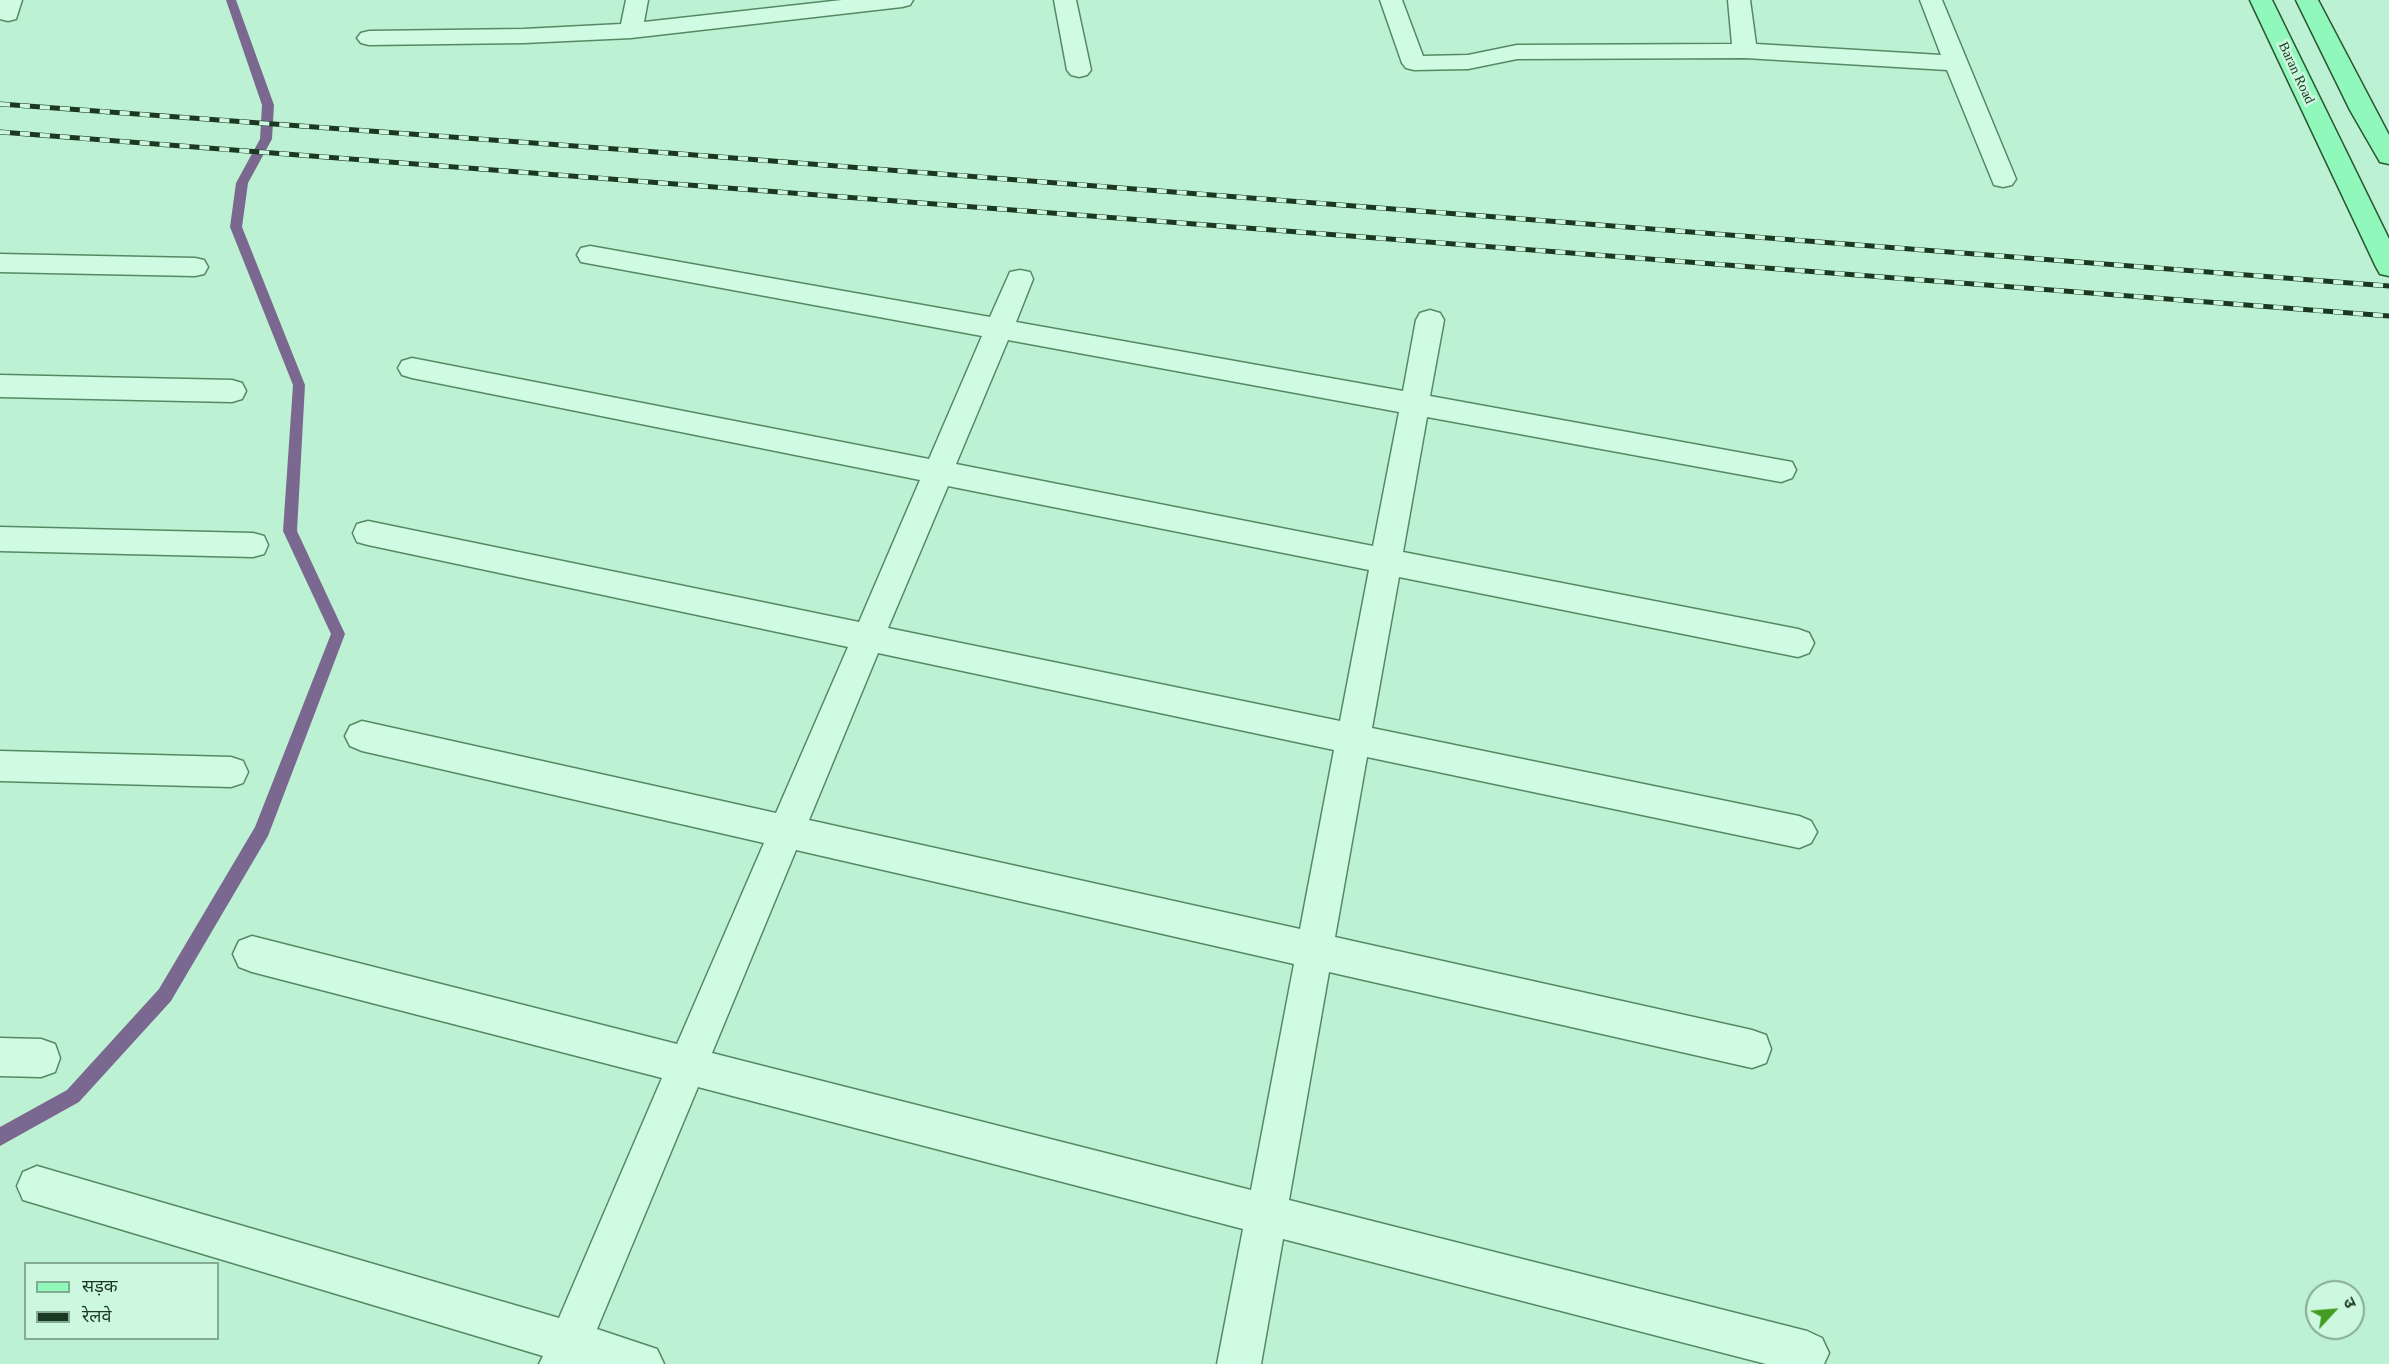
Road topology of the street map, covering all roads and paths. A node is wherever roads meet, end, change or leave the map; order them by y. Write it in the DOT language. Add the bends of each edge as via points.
graph roads {
  1 [pos="637,0"];
  2 [pos="902,0"];
  3 [pos="1065,0"];
  4 [pos="1390,0"];
  5 [pos="1739,0"];
  6 [pos="1931,0"];
  7 [pos="2261,0"];
  8 [pos="2307,0"];
  9 [pos="631,31"];
  10 [pos="369,38"];
  11 [pos="1745,51"];
  12 [pos="1955,63"];
  13 [pos="1079,70"];
  14 [pos="2389,156"];
  15 [pos="2003,179"];
  16 [pos="590,255"];
  17 [pos="0,263"];
  18 [pos="195,267"];
  19 [pos="2389,267"];
  20 [pos="1020,279"];
  21 [pos="1430,320"];
  22 [pos="999,328"];
  23 [pos="412,368"];
  24 [pos="0,386"];
  25 [pos="232,391"];
  26 [pos="1415,403"];
  27 [pos="1781,470"];
  28 [pos="938,472"];
  29 [pos="368,533"];
  30 [pos="0,539"];
  31 [pos="253,544"];
  32 [pos="1386,561"];
  33 [pos="868,637"];
  34 [pos="1798,643"];
  35 [pos="362,736"];
  36 [pos="1354,739"];
  37 [pos="0,766"];
  38 [pos="231,772"];
  39 [pos="786,832"];
  40 [pos="1799,832"];
  41 [pos="1315,951"];
  42 [pos="252,954"];
  43 [pos="1752,1049"];
  44 [pos="0,1057"];
  45 [pos="41,1058"];
  46 [pos="687,1066"];
  47 [pos="37,1186"];
  48 [pos="1266,1215"];
  49 [pos="565,1353"];
  50 [pos="1807,1353"];
  51 [pos="642,1364"];
  52 [pos="1239,1364"];
  1 -- 9 [label="street"];
  2 -- 9 [label="street"];
  3 -- 13 [label="street"];
  4 -- 11 [label="street" via="1414,63 1468,62 1517,52"];
  5 -- 11 [label="street"];
  6 -- 12 [label="street"];
  7 -- 19 [label="main road, Baran Road"];
  8 -- 14 [label="main road"];
  9 -- 10 [label="street"];
  11 -- 12 [label="street"];
  12 -- 15 [label="street"];
  16 -- 22 [label="street"];
  17 -- 18 [label="street"];
  20 -- 22 [label="street"];
  21 -- 26 [label="street"];
  22 -- 26 [label="street"];
  22 -- 28 [label="street"];
  23 -- 28 [label="street"];
  24 -- 25 [label="street"];
  26 -- 27 [label="street"];
  26 -- 32 [label="street"];
  28 -- 32 [label="street"];
  28 -- 33 [label="street"];
  29 -- 33 [label="street"];
  30 -- 31 [label="street"];
  32 -- 34 [label="street"];
  32 -- 36 [label="street"];
  33 -- 36 [label="street"];
  33 -- 39 [label="street"];
  35 -- 39 [label="street"];
  36 -- 40 [label="street"];
  36 -- 41 [label="street"];
  37 -- 38 [label="street"];
  39 -- 41 [label="street"];
  39 -- 46 [label="street"];
  41 -- 43 [label="street"];
  41 -- 48 [label="street"];
  42 -- 46 [label="street"];
  44 -- 45 [label="street"];
  46 -- 48 [label="street"];
  46 -- 49 [label="street"];
  47 -- 49 [label="street"];
  48 -- 50 [label="street"];
  48 -- 52 [label="street"];
  49 -- 51 [label="street"];
}
